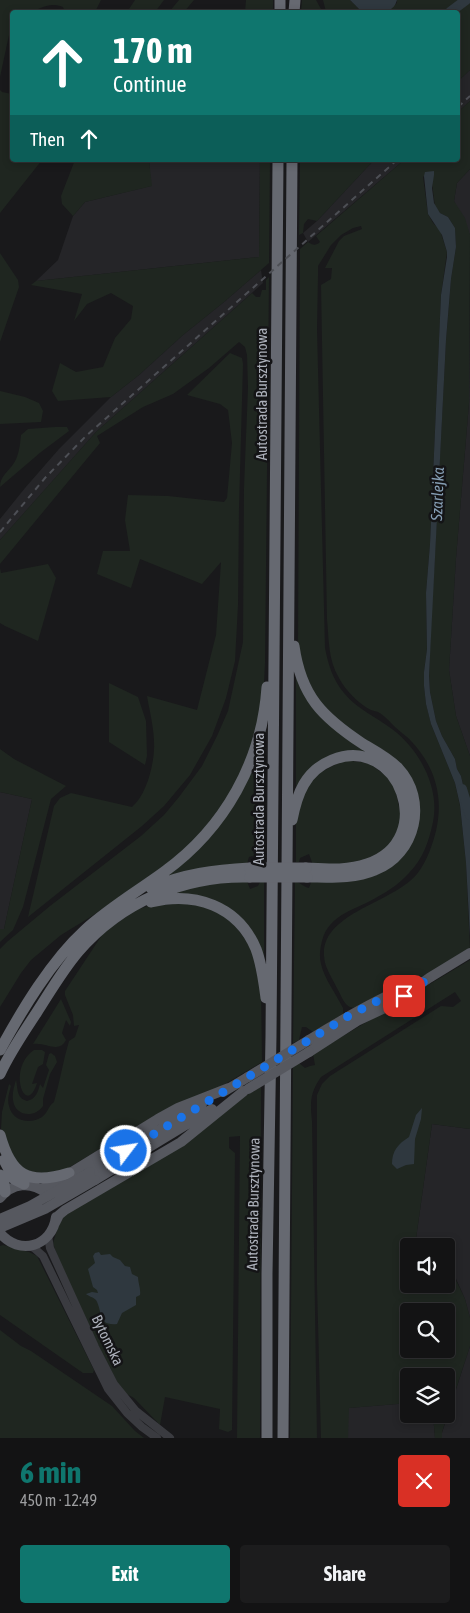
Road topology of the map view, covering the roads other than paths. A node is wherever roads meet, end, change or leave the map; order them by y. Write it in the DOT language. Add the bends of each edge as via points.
graph roads {
  1 [pos="278,162"];
  2 [pos="292,162"];
  3 [pos="289,610"];
  4 [pos="274,645"];
  5 [pos="286,854"];
  6 [pos="306,873"];
  7 [pos="128,904"];
  8 [pos="470,953"];
  9 [pos="429,978"];
  10 [pos="271,1036"];
  11 [pos="0,1050"];
  12 [pos="0,1074"];
  13 [pos="229,1088"];
  14 [pos="246,1090"];
  15 [pos="0,1134"];
  16 [pos="0,1149"];
  17 [pos="69,1173"];
  18 [pos="0,1175"];
  19 [pos="92,1176"];
  20 [pos="24,1184"];
  21 [pos="41,1188"];
  22 [pos="2,1195"];
  23 [pos="0,1219"];
  24 [pos="55,1223"];
  25 [pos="0,1228"];
  26 [pos="0,1233"];
  27 [pos="48,1236"];
  28 [pos="4,1241"];
  29 [pos="28,1246"];
  30 [pos="157,1438"];
  31 [pos="170,1438"];
  32 [pos="267,1438"];
  33 [pos="283,1438"];
  1 -- 4 [label="highway, Autostrada Bursztynowa"];
  2 -- 3 [label="highway, Autostrada Bursztynowa"];
  3 -- 5 [label="highway, Autostrada Bursztynowa"];
  3 -- 6 [label="highway" via="295,658 313,701 333,723 398,768 409,784 415,803 411,836 404,849 390,862 359,875"];
  4 -- 7 [label="highway" via="259,735 236,792 211,829 188,853"];
  4 -- 10 [label="highway, Autostrada Bursztynowa"];
  5 -- 6 [label="highway" via="297,796 313,771 324,763 350,756 370,760 388,771 401,788 406,809 403,828 393,847 378,860 361,866"];
  5 -- 33 [label="highway, Autostrada Bursztynowa"];
  6 -- 7 [label="highway, bridge" via="250,872 191,883"];
  7 -- 10 [label="highway" via="193,898 220,908 240,924 259,957"];
  7 -- 11 [label="highway" via="85,929 58,958"];
  7 -- 12 [label="highway" via="72,959"];
  8 -- 9 [label="main road"];
  9 -- 13 [label="main road, bridge" via="350,1015"];
  9 -- 14 [label="main road, bridge"];
  10 -- 32 [label="highway, Autostrada Bursztynowa"];
  13 -- 17 [label="main road" via="163,1116"];
  13 -- 19 [label="main road"];
  14 -- 19 [label="main road"];
  14 -- 24 [label="main road" via="181,1142 65,1210"];
  15 -- 17 [label="highway" via="12,1165 26,1176 48,1179"];
  16 -- 20 [label="highway" via="12,1176"];
  17 -- 21 [label="main road"];
  18 -- 22 [label="highway" via="4,1184"];
  19 -- 23 [label="main road, bridge"];
  19 -- 25 [label="main road, bridge" via="45,1209"];
  20 -- 21 [label="main road"];
  20 -- 22 [label="main road"];
  21 -- 24 [label="main road" via="55,1206"];
  24 -- 27 [label="main road"];
  26 -- 28 [label="main road"];
  27 -- 29 [label="main road"];
  27 -- 31 [label="street, Bytomska" via="50,1248 114,1384 136,1411"];
  28 -- 29 [label="main road"];
  29 -- 30 [label="street, Bytomska" via="43,1256 108,1389 127,1412"];
}
